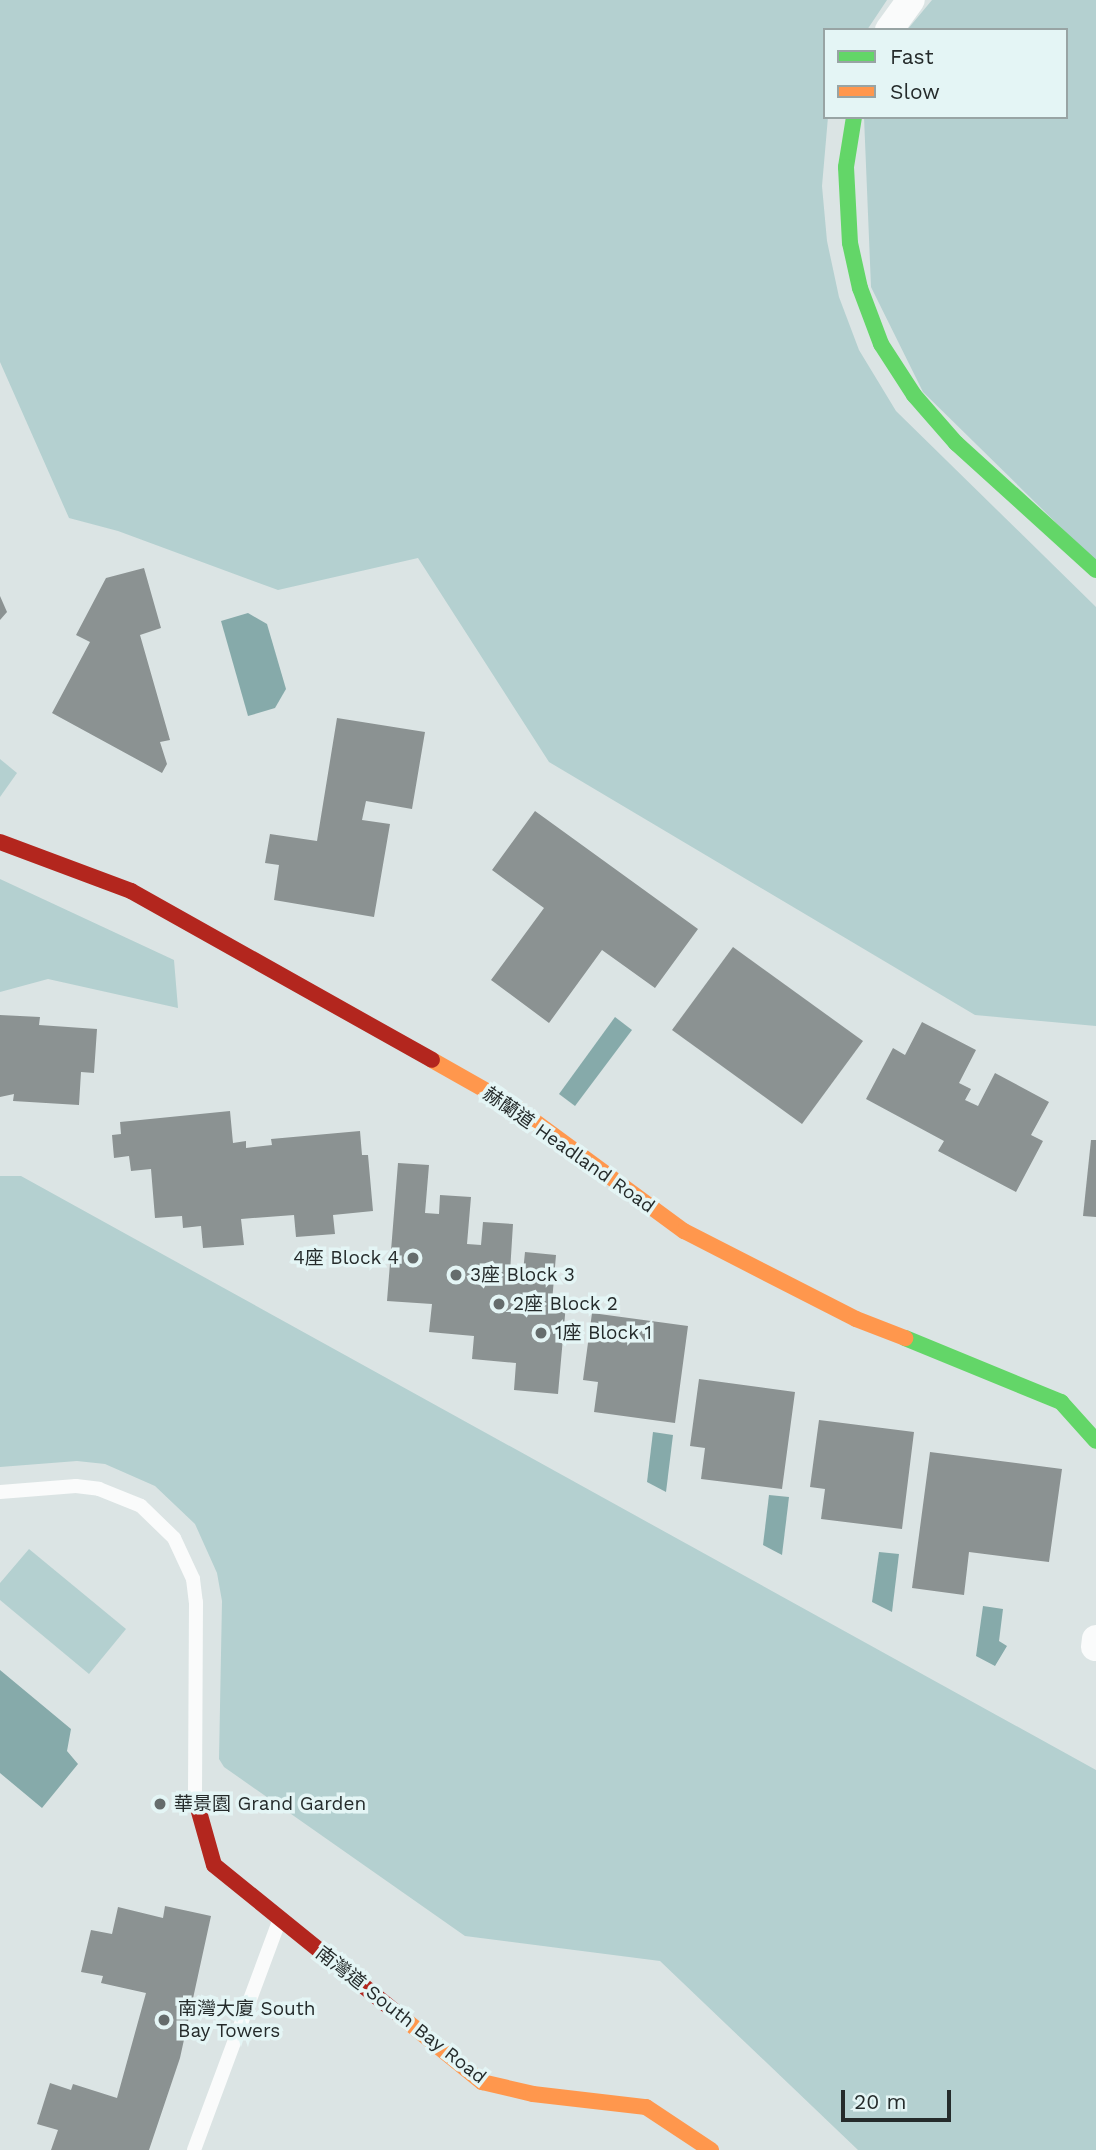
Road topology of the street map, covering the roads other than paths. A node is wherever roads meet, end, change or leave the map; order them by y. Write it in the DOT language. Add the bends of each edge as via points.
graph roads {
  1 [pos="911,0"];
  2 [pos="890,28"];
  3 [pos="854,119"];
  4 [pos="1096,570"];
  5 [pos="0,842"];
  6 [pos="1093,1431"];
  7 [pos="0,1492"];
  8 [pos="1096,1639"];
  9 [pos="1095,1647"];
  10 [pos="195,1801"];
  11 [pos="279,1920"];
  12 [pos="194,2150"];
  13 [pos="711,2150"];
  1 -- 2 [label="street"];
  3 -- 4 [label="street" via="846,167 850,243 860,288 881,344 914,395 956,443"];
  5 -- 6 [label="street, 赫蘭道 Headland Road" via="131,891 515,1107 684,1231 856,1319 1035,1388 1061,1402"];
  7 -- 10 [label="lane" via="76,1486 99,1489 141,1506 174,1538 193,1579 197,1602"];
  8 -- 9 [label="street"];
  10 -- 11 [label="street, 南灣道 South Bay Road" via="214,1865"];
  11 -- 12 [label="lane"];
  11 -- 13 [label="street, 南灣道 South Bay Road" via="482,2082 533,2094 646,2107"];
}
